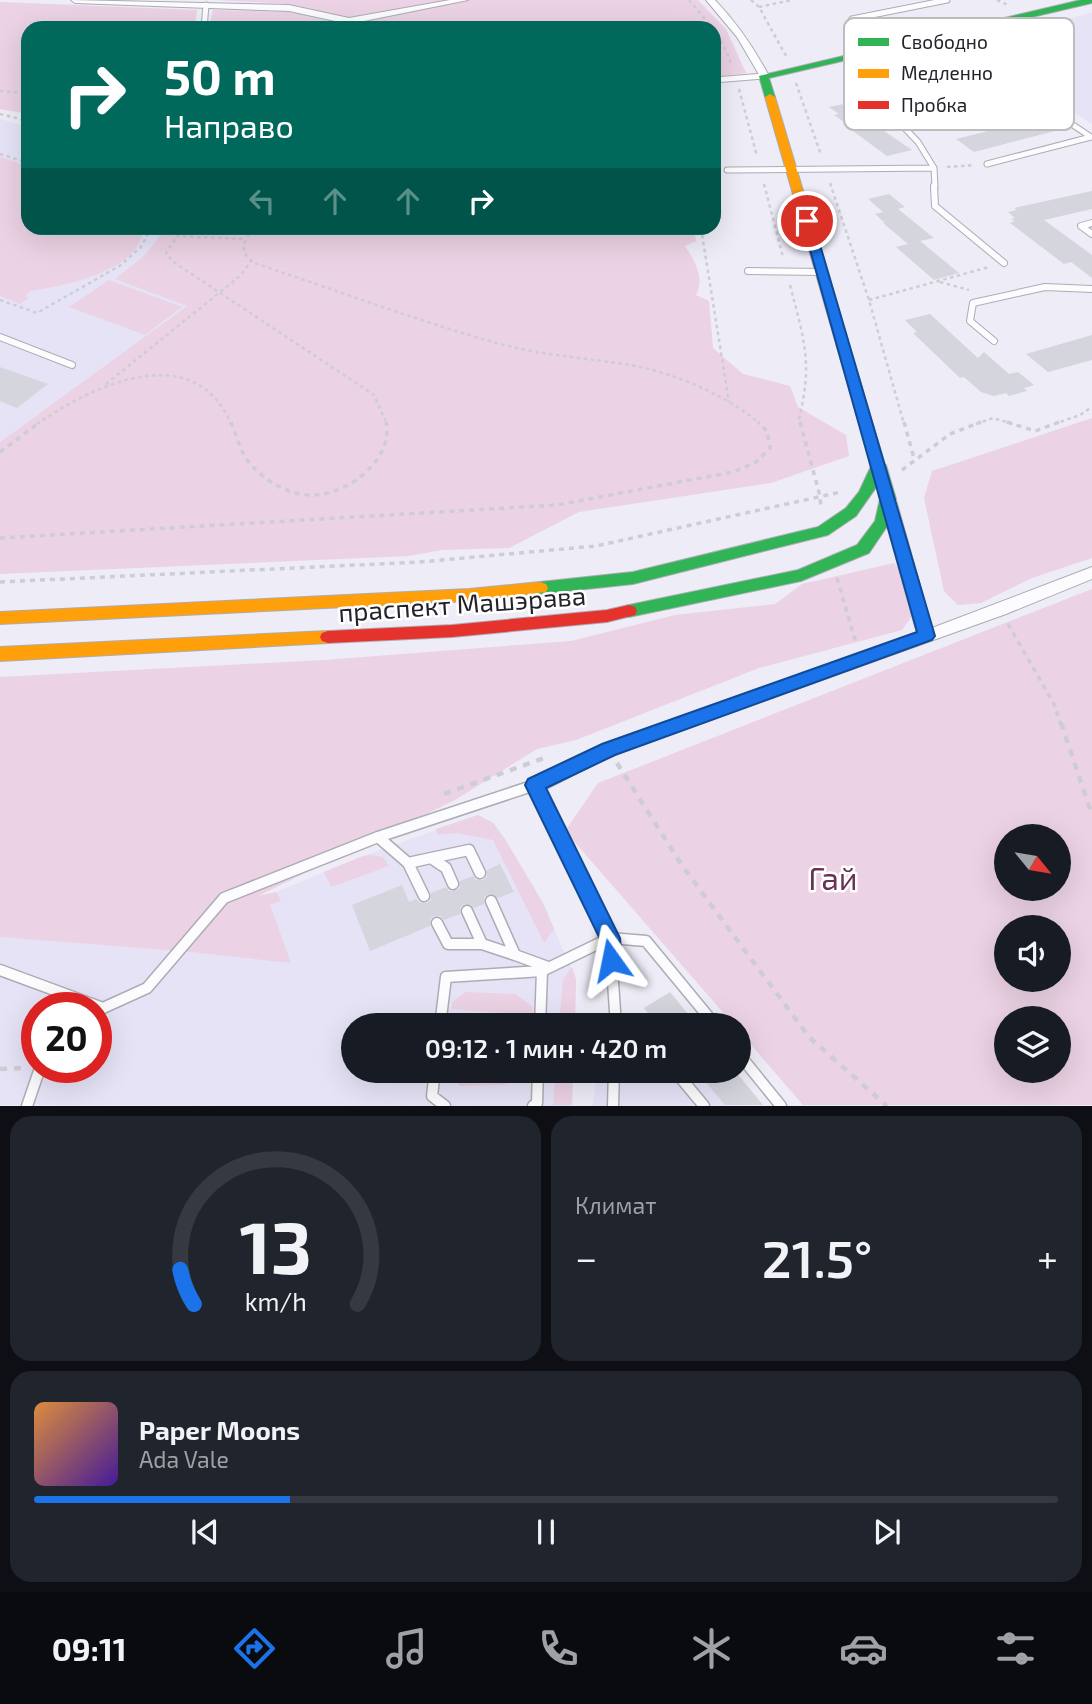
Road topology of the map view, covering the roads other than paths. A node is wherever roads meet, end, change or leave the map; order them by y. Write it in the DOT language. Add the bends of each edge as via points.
graph roads {
  1 [pos="75,0"];
  2 [pos="464,0"];
  3 [pos="710,0"];
  4 [pos="947,0"];
  5 [pos="1092,0"];
  6 [pos="206,5"];
  7 [pos="857,18"];
  8 [pos="1013,18"];
  9 [pos="205,21"];
  10 [pos="349,21"];
  11 [pos="844,58"];
  12 [pos="764,76"];
  13 [pos="721,79"];
  14 [pos="1074,125"];
  15 [pos="906,130"];
  16 [pos="987,164"];
  17 [pos="934,168"];
  18 [pos="727,170"];
  19 [pos="793,170"];
  20 [pos="1092,223"];
  21 [pos="1092,234"];
  22 [pos="1004,263"];
  23 [pos="748,271"];
  24 [pos="822,272"];
  25 [pos="1092,289"];
  26 [pos="0,337"];
  27 [pos="994,341"];
  28 [pos="72,365"];
  29 [pos="880,491"];
  30 [pos="1092,573"];
  31 [pos="0,618"];
  32 [pos="926,636"];
  33 [pos="0,654"];
  34 [pos="535,785"];
  35 [pos="378,837"];
  36 [pos="431,858"];
  37 [pos="408,863"];
  38 [pos="480,873"];
  39 [pos="453,884"];
  40 [pos="424,896"];
  41 [pos="491,901"];
  42 [pos="467,911"];
  43 [pos="437,923"];
  44 [pos="610,938"];
  45 [pos="482,944"];
  46 [pos="515,955"];
  47 [pos="545,969"];
  48 [pos="0,970"];
  49 [pos="53,992"];
  50 [pos="112,1005"];
  51 [pos="442,1013"];
  52 [pos="541,1013"];
  53 [pos="614,1013"];
  54 [pos="705,1013"];
  55 [pos="751,1069"];
  56 [pos="33,1083"];
  57 [pos="434,1083"];
  58 [pos="538,1083"];
  59 [pos="613,1083"];
  60 [pos="685,1083"];
  61 [pos="27,1105"];
  62 [pos="445,1105"];
  63 [pos="533,1105"];
  64 [pos="612,1105"];
  65 [pos="704,1105"];
  66 [pos="781,1105"];
  1 -- 6 [label="street"];
  2 -- 10 [label="street"];
  3 -- 12 [label="street" via="752,51"];
  4 -- 7 [label="lane"];
  5 -- 8 [label="main road"];
  6 -- 9 [label="lane"];
  6 -- 10 [label="street" via="289,8"];
  11 -- 12 [label="main road"];
  12 -- 13 [label="lane"];
  12 -- 19 [label="main road"];
  14 -- 16 [label="lane" via="1091,136"];
  15 -- 17 [label="lane"];
  17 -- 19 [label="lane"];
  17 -- 22 [label="lane" via="935,206"];
  18 -- 19 [label="lane"];
  19 -- 24 [label="main road"];
  20 -- 21 [label="lane" via="1081,226"];
  23 -- 24 [label="lane"];
  24 -- 29 [label="main road, праспект Машэрава" via="879,465"];
  25 -- 27 [label="lane" via="1045,287 973,303 970,321"];
  26 -- 28 [label="lane"];
  29 -- 31 [label="main road, праспект Машэрава" via="823,531 634,578 469,595"];
  29 -- 32 [label="street"];
  29 -- 33 [label="main road, праспект Машэрава" via="882,522 863,549 801,575 607,616 530,625"];
  30 -- 32 [label="street"];
  32 -- 34 [label="street" via="609,749"];
  34 -- 35 [label="lane"];
  34 -- 44 [label="lane"];
  35 -- 37 [label="lane"];
  35 -- 50 [label="lane" via="224,898 147,988"];
  36 -- 37 [label="lane"];
  36 -- 38 [label="lane" via="469,850"];
  36 -- 39 [label="lane" via="446,868"];
  37 -- 40 [label="lane"];
  41 -- 46 [label="lane"];
  42 -- 45 [label="lane"];
  43 -- 45 [label="lane" via="448,944"];
  44 -- 47 [label="lane"];
  44 -- 53 [label="lane"];
  44 -- 54 [label="lane" via="646,941"];
  45 -- 46 [label="lane"];
  46 -- 47 [label="lane"];
  47 -- 51 [label="lane" via="446,977"];
  47 -- 52 [label="lane"];
  48 -- 49 [label="lane"];
  55 -- 66 [label="lane"];
  56 -- 61 [label="lane"];
  57 -- 62 [label="lane" via="432,1096"];
  58 -- 63 [label="lane" via="537,1103"];
  59 -- 64 [label="lane"];
  60 -- 65 [label="lane"];
}
